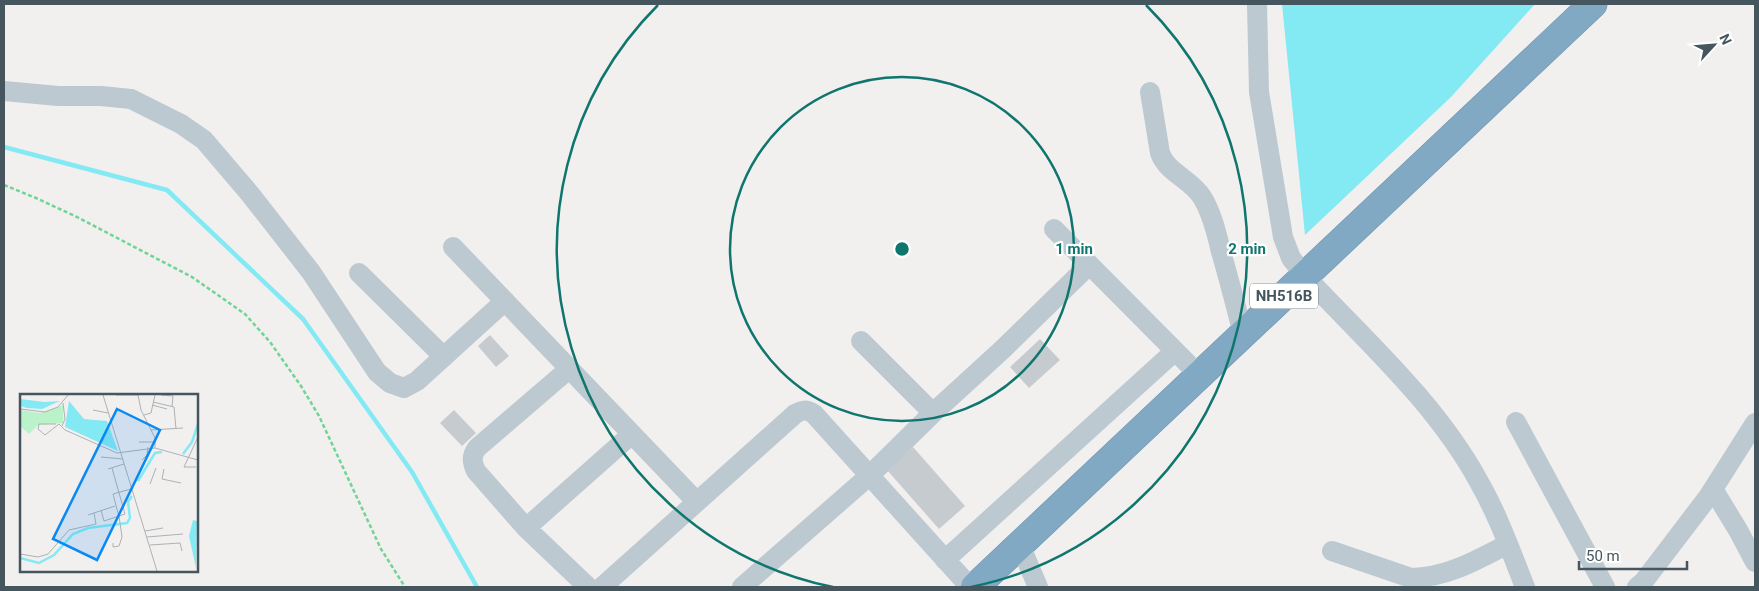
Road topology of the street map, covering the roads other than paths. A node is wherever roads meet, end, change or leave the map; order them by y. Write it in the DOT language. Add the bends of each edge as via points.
graph roads {
  1 [pos="1257,4"];
  2 [pos="1594,4"];
  3 [pos="4,90"];
  4 [pos="1150,92"];
  5 [pos="1054,229"];
  6 [pos="453,247"];
  7 [pos="1089,265"];
  8 [pos="359,273"];
  9 [pos="1305,276"];
  10 [pos="505,301"];
  11 [pos="1243,334"];
  12 [pos="861,341"];
  13 [pos="1175,351"];
  14 [pos="444,357"];
  15 [pos="569,369"];
  16 [pos="1200,376"];
  17 [pos="932,413"];
  18 [pos="1516,422"];
  19 [pos="1755,423"];
  20 [pos="632,434"];
  21 [pos="869,476"];
  22 [pos="1713,490"];
  23 [pos="696,501"];
  24 [pos="526,528"];
  25 [pos="1508,544"];
  26 [pos="1020,545"];
  27 [pos="1332,551"];
  28 [pos="945,560"];
  29 [pos="1755,562"];
  30 [pos="588,587"];
  31 [pos="602,587"];
  32 [pos="742,587"];
  33 [pos="970,587"];
  34 [pos="975,587"];
  35 [pos="1038,587"];
  36 [pos="1525,587"];
  37 [pos="1605,587"];
  38 [pos="1637,587"];
  1 -- 9 [label="street" via="1259,92 1272,178 1283,237 1291,258"];
  2 -- 9 [label="highway, NH516B"];
  3 -- 14 [label="street" via="131,99 181,124 204,140 250,194 311,272 377,372 390,383 404,388 417,382"];
  4 -- 11 [label="street" via="1162,160 1195,187 1203,198 1214,225"];
  5 -- 7 [label="street"];
  6 -- 10 [label="street"];
  7 -- 13 [label="street"];
  7 -- 17 [label="street"];
  8 -- 14 [label="street"];
  9 -- 11 [label="highway, NH516B"];
  9 -- 25 [label="street" via="1444,428 1479,482"];
  10 -- 14 [label="street"];
  10 -- 15 [label="street"];
  11 -- 16 [label="highway, NH516B"];
  12 -- 17 [label="street"];
  13 -- 16 [label="street"];
  13 -- 28 [label="street"];
  15 -- 20 [label="street"];
  15 -- 24 [label="street" via="473,454 476,471"];
  16 -- 26 [label="highway, NH516B"];
  17 -- 21 [label="street"];
  18 -- 37 [label="street"];
  19 -- 22 [label="street"];
  20 -- 23 [label="street"];
  20 -- 24 [label="street"];
  21 -- 23 [label="street" via="814,414 808,410 801,411"];
  21 -- 28 [label="street"];
  21 -- 32 [label="street"];
  22 -- 29 [label="street"];
  22 -- 38 [label="street"];
  23 -- 31 [label="street"];
  24 -- 30 [label="street"];
  25 -- 27 [label="street" via="1468,564 1423,578 1411,578"];
  25 -- 36 [label="street"];
  26 -- 34 [label="highway, NH516B"];
  26 -- 35 [label="street"];
  28 -- 33 [label="street"];
}
